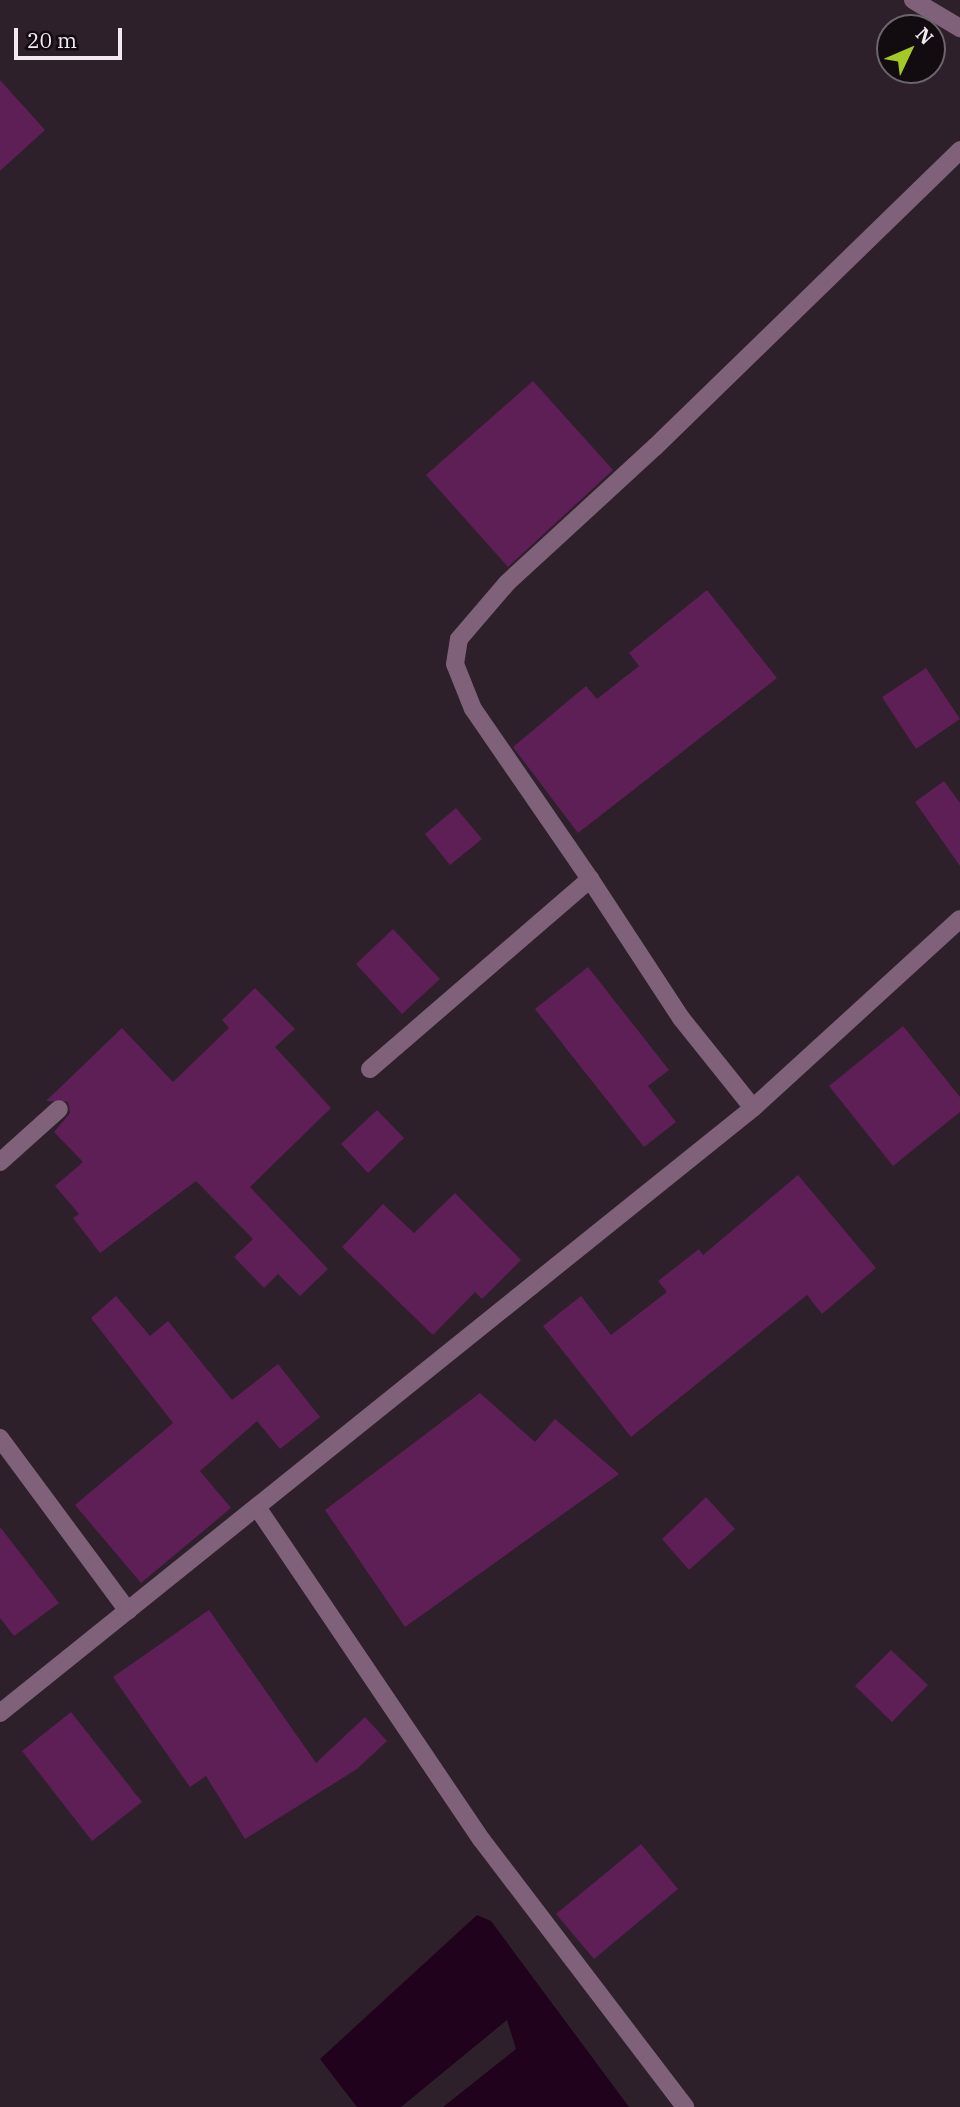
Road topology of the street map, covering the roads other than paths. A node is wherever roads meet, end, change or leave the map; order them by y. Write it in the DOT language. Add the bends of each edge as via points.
graph roads {
  1 [pos="913,0"];
  2 [pos="960,27"];
  3 [pos="960,150"];
  4 [pos="590,879"];
  5 [pos="960,919"];
  6 [pos="370,1069"];
  7 [pos="753,1108"];
  8 [pos="60,1109"];
  9 [pos="0,1162"];
  10 [pos="0,1438"];
  11 [pos="259,1510"];
  12 [pos="128,1611"];
  13 [pos="0,1713"];
  14 [pos="685,2107"];
  1 -- 2 [label="street"];
  3 -- 4 [label="street" via="498,591 459,639 454,664 473,709"];
  4 -- 6 [label="street"];
  4 -- 7 [label="street" via="681,1018"];
  5 -- 7 [label="street"];
  7 -- 11 [label="street"];
  8 -- 9 [label="street"];
  10 -- 12 [label="street"];
  11 -- 12 [label="street"];
  11 -- 14 [label="street" via="481,1839"];
  12 -- 13 [label="street"];
}
